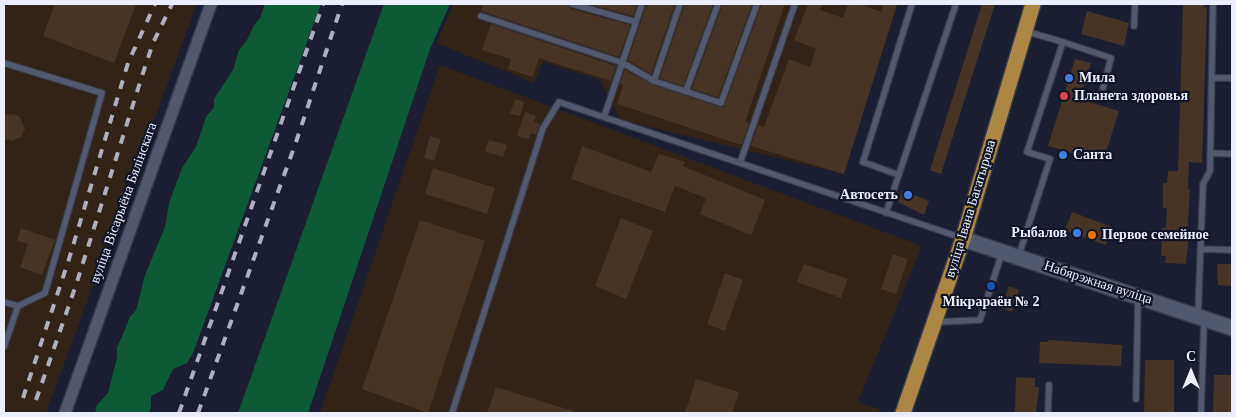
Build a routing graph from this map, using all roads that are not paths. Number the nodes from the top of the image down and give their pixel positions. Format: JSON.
{"nodes":[{"id":1,"x":211,"y":4,"type":"edge"},
{"id":2,"x":572,"y":4,"type":"edge"},
{"id":3,"x":642,"y":4,"type":"edge"},
{"id":4,"x":680,"y":4,"type":"edge"},
{"id":5,"x":718,"y":4,"type":"edge"},
{"id":6,"x":757,"y":4,"type":"edge"},
{"id":7,"x":795,"y":4,"type":"edge"},
{"id":8,"x":912,"y":4,"type":"edge"},
{"id":9,"x":956,"y":4,"type":"edge"},
{"id":10,"x":1033,"y":4,"type":"edge"},
{"id":11,"x":1134,"y":4,"type":"edge"},
{"id":12,"x":1213,"y":4,"type":"edge"},
{"id":13,"x":481,"y":16,"type":"dead end"},
{"id":14,"x":636,"y":22,"type":"junction"},
{"id":15,"x":1134,"y":26,"type":"dead end"},
{"id":16,"x":1025,"y":31,"type":"junction"},
{"id":17,"x":1063,"y":42,"type":"junction"},
{"id":18,"x":4,"y":63,"type":"edge"},
{"id":19,"x":624,"y":63,"type":"junction"},
{"id":20,"x":1212,"y":78,"type":"junction"},
{"id":21,"x":1232,"y":78,"type":"edge"},
{"id":22,"x":654,"y":81,"type":"junction"},
{"id":23,"x":1103,"y":88,"type":"dead end"},
{"id":24,"x":686,"y":91,"type":"junction"},
{"id":25,"x":604,"y":117,"type":"junction"},
{"id":26,"x":1210,"y":153,"type":"junction"},
{"id":27,"x":1232,"y":154,"type":"edge"},
{"id":28,"x":740,"y":163,"type":"junction"},
{"id":29,"x":899,"y":175,"type":"junction"},
{"id":30,"x":886,"y":212,"type":"junction"},
{"id":31,"x":963,"y":238,"type":"junction"},
{"id":32,"x":1201,"y":249,"type":"junction"},
{"id":33,"x":1232,"y":250,"type":"edge"},
{"id":34,"x":1003,"y":252,"type":"junction"},
{"id":35,"x":1019,"y":257,"type":"junction"},
{"id":36,"x":1138,"y":296,"type":"junction"},
{"id":37,"x":4,"y":302,"type":"edge"},
{"id":38,"x":18,"y":306,"type":"junction"},
{"id":39,"x":1201,"y":318,"type":"junction"},
{"id":40,"x":935,"y":323,"type":"junction"},
{"id":41,"x":1232,"y":328,"type":"edge"},
{"id":42,"x":4,"y":346,"type":"edge"},
{"id":43,"x":1049,"y":384,"type":"dead end"},
{"id":44,"x":1136,"y":399,"type":"dead end"},
{"id":45,"x":65,"y":413,"type":"edge"},
{"id":46,"x":452,"y":413,"type":"edge"},
{"id":47,"x":903,"y":413,"type":"edge"},
{"id":48,"x":1048,"y":413,"type":"edge"},
{"id":49,"x":1201,"y":413,"type":"edge"}],
"edges":[{"from":1,"to":45,"type":"street","name":"вуліца Вісарыёна Бялінскага"},
{"from":2,"to":14,"type":"lane"},
{"from":3,"to":14,"type":"lane"},
{"from":4,"to":22,"type":"lane"},
{"from":5,"to":24,"type":"lane"},
{"from":6,"to":24,"type":"lane"},
{"from":7,"to":28,"type":"lane"},
{"from":8,"to":29,"type":"lane"},
{"from":9,"to":29,"type":"lane"},
{"from":10,"to":16,"type":"main road","name":"вуліца Івана Багатырова"},
{"from":11,"to":15,"type":"lane"},
{"from":12,"to":20,"type":"lane"},
{"from":13,"to":19,"type":"lane"},
{"from":14,"to":19,"type":"lane"},
{"from":16,"to":17,"type":"lane"},
{"from":16,"to":31,"type":"main road","name":"вуліца Івана Багатырова"},
{"from":17,"to":23,"type":"lane"},
{"from":17,"to":35,"type":"lane"},
{"from":18,"to":38,"type":"lane"},
{"from":19,"to":22,"type":"lane"},
{"from":19,"to":25,"type":"lane"},
{"from":20,"to":21,"type":"lane"},
{"from":20,"to":26,"type":"lane"},
{"from":22,"to":24,"type":"lane"},
{"from":25,"to":28,"type":"lane"},
{"from":25,"to":46,"type":"lane"},
{"from":26,"to":27,"type":"lane"},
{"from":26,"to":32,"type":"lane"},
{"from":28,"to":30,"type":"lane"},
{"from":29,"to":30,"type":"lane"},
{"from":30,"to":31,"type":"lane"},
{"from":31,"to":34,"type":"main road","name":"Набярэжная вуліца"},
{"from":31,"to":40,"type":"main road","name":"вуліца Івана Багатырова"},
{"from":32,"to":33,"type":"lane"},
{"from":32,"to":39,"type":"lane"},
{"from":34,"to":35,"type":"main road","name":"Набярэжная вуліца"},
{"from":34,"to":40,"type":"lane"},
{"from":35,"to":36,"type":"main road","name":"Набярэжная вуліца"},
{"from":36,"to":39,"type":"main road","name":"Набярэжная вуліца"},
{"from":36,"to":44,"type":"lane"},
{"from":37,"to":38,"type":"lane"},
{"from":38,"to":42,"type":"lane"},
{"from":39,"to":41,"type":"main road","name":"Набярэжная вуліца"},
{"from":39,"to":49,"type":"lane"},
{"from":40,"to":47,"type":"main road","name":"вуліца Івана Багатырова"},
{"from":43,"to":48,"type":"lane"}]}
